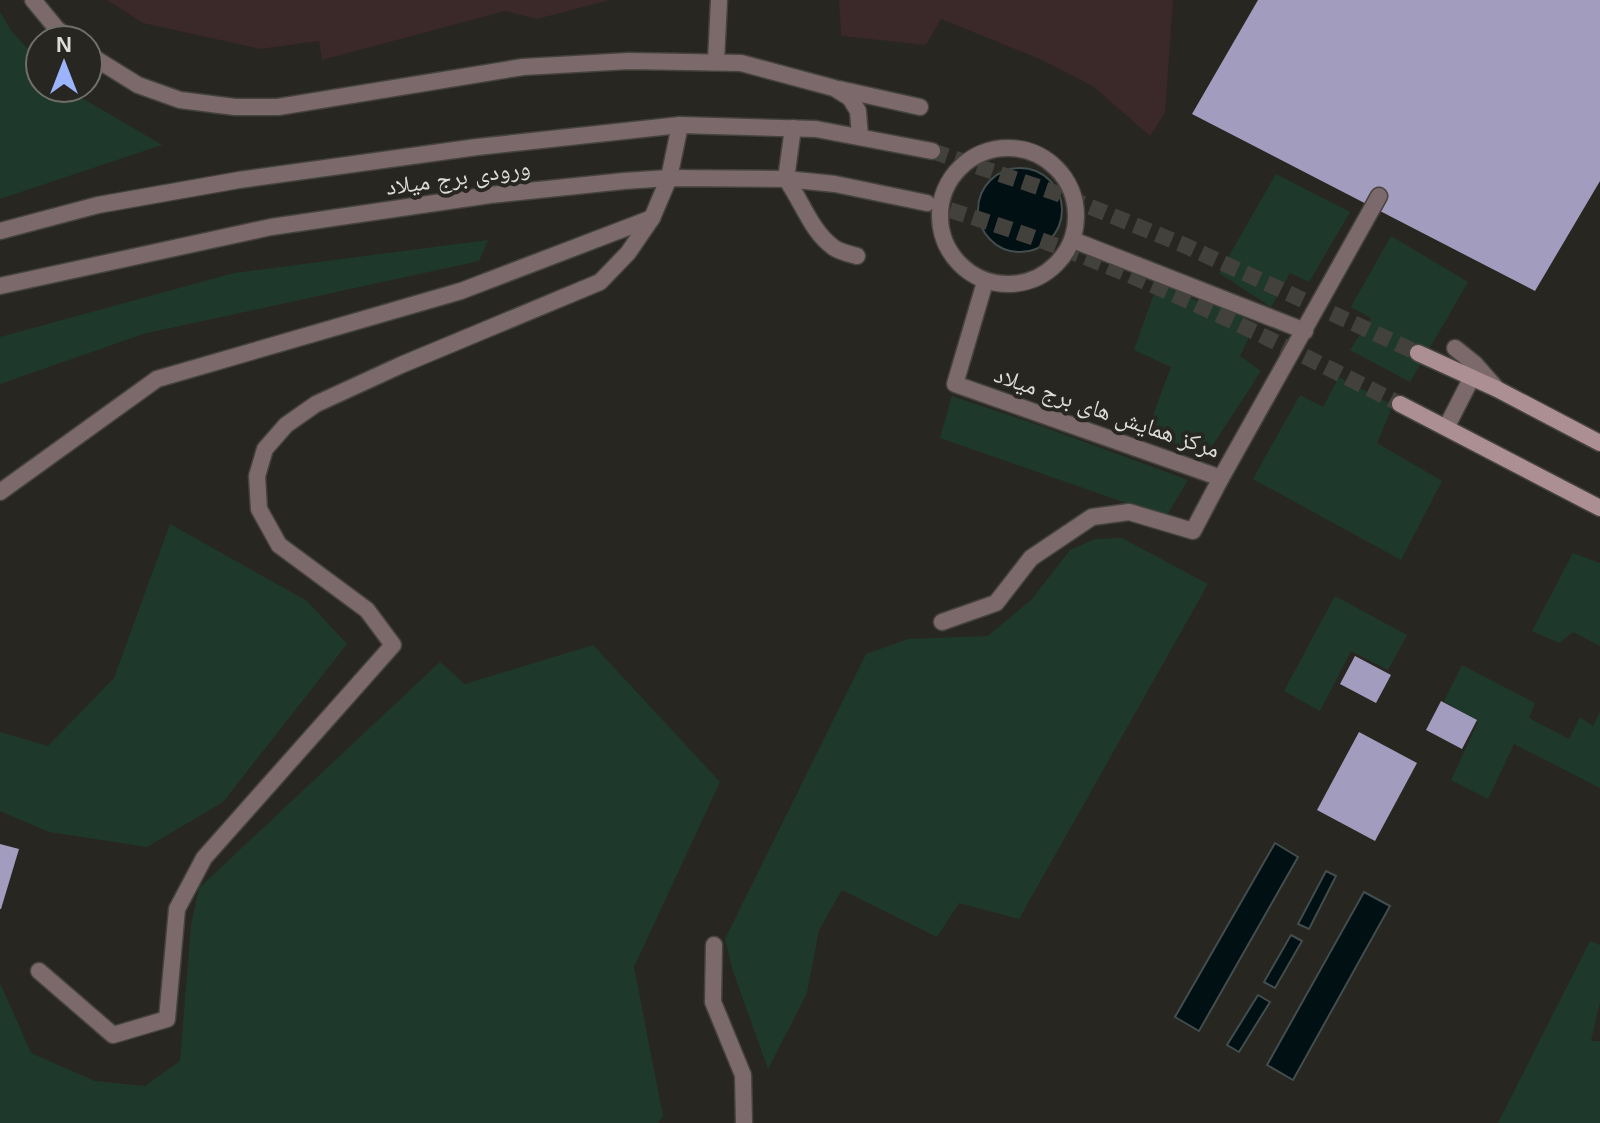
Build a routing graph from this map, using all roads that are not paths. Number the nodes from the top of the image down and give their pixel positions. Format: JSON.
{"nodes":[{"id":1,"x":33,"y":0,"type":"edge"},
{"id":2,"x":719,"y":0,"type":"edge"},
{"id":3,"x":53,"y":24,"type":"edge"},
{"id":4,"x":716,"y":61,"type":"junction"},
{"id":5,"x":104,"y":64,"type":"edge"},
{"id":6,"x":834,"y":88,"type":"junction"},
{"id":7,"x":920,"y":107,"type":"dead end"},
{"id":8,"x":680,"y":125,"type":"junction"},
{"id":9,"x":793,"y":128,"type":"junction"},
{"id":10,"x":860,"y":137,"type":"junction"},
{"id":11,"x":932,"y":151,"type":"tunnel mouth"},
{"id":12,"x":669,"y":178,"type":"junction"},
{"id":13,"x":786,"y":179,"type":"junction"},
{"id":14,"x":1379,"y":196,"type":"dead end"},
{"id":15,"x":927,"y":203,"type":"tunnel mouth"},
{"id":16,"x":652,"y":218,"type":"junction"},
{"id":17,"x":0,"y":231,"type":"edge"},
{"id":18,"x":1073,"y":240,"type":"junction"},
{"id":19,"x":857,"y":256,"type":"dead end"},
{"id":20,"x":985,"y":282,"type":"junction"},
{"id":21,"x":0,"y":286,"type":"edge"},
{"id":22,"x":1305,"y":331,"type":"junction"},
{"id":23,"x":1455,"y":348,"type":"dead end"},
{"id":24,"x":1418,"y":353,"type":"tunnel mouth"},
{"id":25,"x":1471,"y":379,"type":"junction"},
{"id":26,"x":1497,"y":389,"type":"junction"},
{"id":27,"x":1400,"y":404,"type":"tunnel mouth"},
{"id":28,"x":1447,"y":426,"type":"junction"},
{"id":29,"x":1600,"y":443,"type":"edge"},
{"id":30,"x":1221,"y":478,"type":"junction"},
{"id":31,"x":0,"y":492,"type":"edge"},
{"id":32,"x":1600,"y":508,"type":"edge"},
{"id":33,"x":942,"y":622,"type":"dead end"},
{"id":34,"x":714,"y":945,"type":"dead end"},
{"id":35,"x":39,"y":971,"type":"dead end"},
{"id":36,"x":744,"y":1123,"type":"edge"}],
"edges":[{"from":1,"to":3,"type":"street"},
{"from":2,"to":4,"type":"street"},
{"from":4,"to":5,"type":"street"},
{"from":4,"to":6,"type":"street"},
{"from":6,"to":7,"type":"street"},
{"from":6,"to":10,"type":"street"},
{"from":8,"to":9,"type":"street"},
{"from":8,"to":12,"type":"street"},
{"from":8,"to":17,"type":"street"},
{"from":9,"to":10,"type":"street"},
{"from":9,"to":13,"type":"street"},
{"from":10,"to":11,"type":"street"},
{"from":12,"to":13,"type":"street","name":"ورودی برج میلاد"},
{"from":12,"to":16,"type":"street"},
{"from":12,"to":21,"type":"street","name":"ورودی برج میلاد"},
{"from":13,"to":15,"type":"street","name":"ورودی برج میلاد"},
{"from":13,"to":19,"type":"street"},
{"from":14,"to":22,"type":"street","name":"مرکز همایش های برج میلاد"},
{"from":16,"to":31,"type":"street"},
{"from":16,"to":35,"type":"street"},
{"from":18,"to":20,"type":"street"},
{"from":18,"to":20,"type":"street"},
{"from":18,"to":22,"type":"street"},
{"from":20,"to":30,"type":"street","name":"مرکز همایش های برج میلاد"},
{"from":22,"to":30,"type":"street","name":"مرکز همایش های برج میلاد"},
{"from":23,"to":26,"type":"street"},
{"from":24,"to":25,"type":"main road"},
{"from":25,"to":26,"type":"main road"},
{"from":25,"to":28,"type":"street"},
{"from":26,"to":29,"type":"main road"},
{"from":27,"to":28,"type":"main road"},
{"from":28,"to":32,"type":"main road"},
{"from":30,"to":33,"type":"street"},
{"from":34,"to":36,"type":"street"}]}
